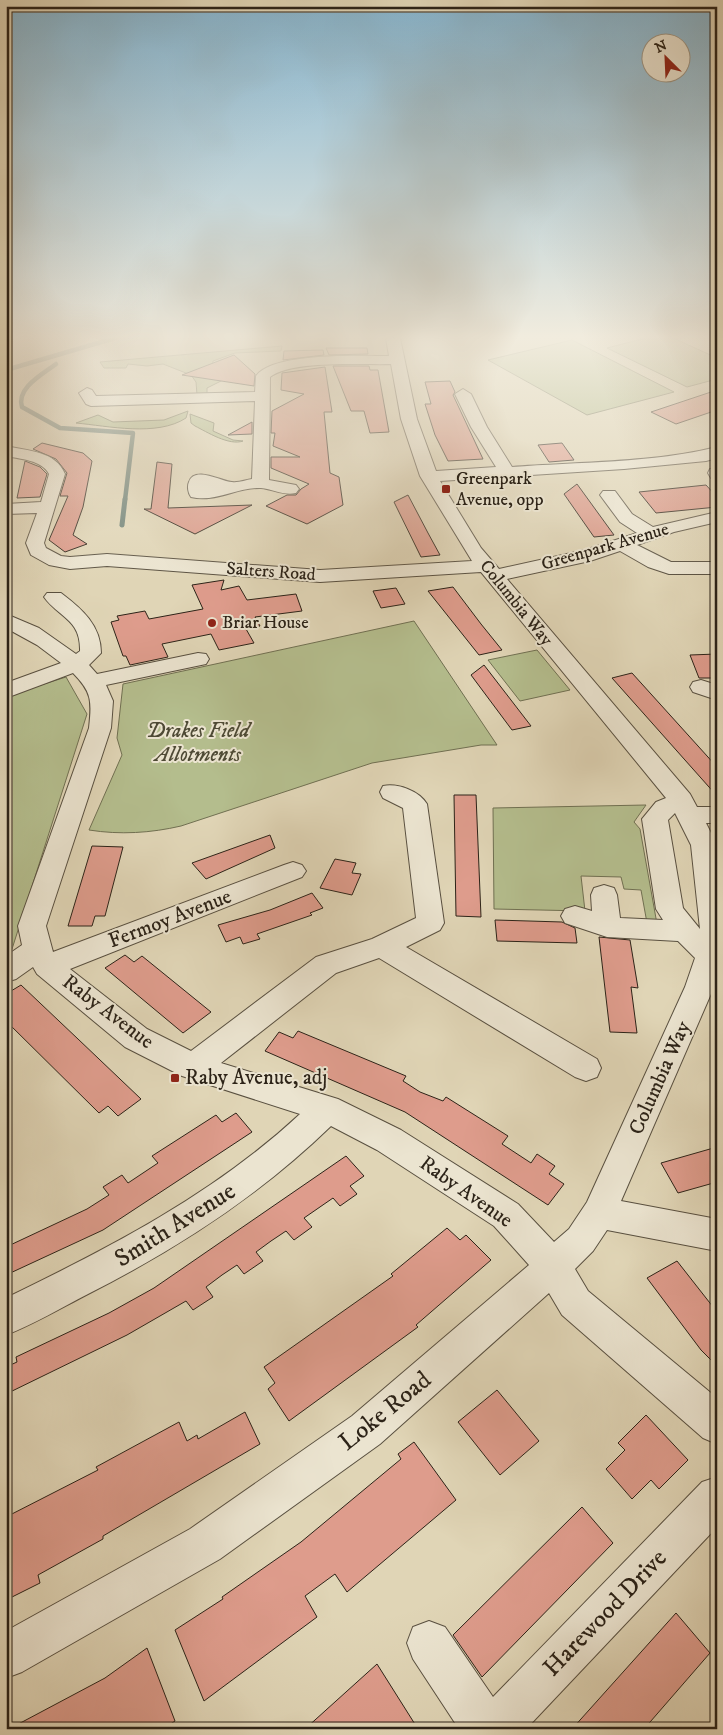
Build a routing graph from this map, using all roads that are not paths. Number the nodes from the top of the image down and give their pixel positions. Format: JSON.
{"nodes":[{"id":1,"x":265,"y":419,"type":"edge"},
{"id":2,"x":409,"y":419,"type":"edge"},
{"id":3,"x":475,"y":419,"type":"edge"},
{"id":4,"x":6,"y":451,"type":"edge"},
{"id":5,"x":587,"y":452,"type":"dead end"},
{"id":6,"x":717,"y":452,"type":"edge"},
{"id":7,"x":598,"y":466,"type":"junction"},
{"id":8,"x":507,"y":472,"type":"junction"},
{"id":9,"x":429,"y":476,"type":"junction"},
{"id":10,"x":260,"y":483,"type":"junction"},
{"id":11,"x":230,"y":488,"type":"dead end"},
{"id":12,"x":290,"y":490,"type":"dead end"},
{"id":13,"x":635,"y":503,"type":"dead end"},
{"id":14,"x":48,"y":507,"type":"junction"},
{"id":15,"x":6,"y":509,"type":"edge"},
{"id":16,"x":717,"y":517,"type":"edge"},
{"id":17,"x":650,"y":533,"type":"junction"},
{"id":18,"x":621,"y":544,"type":"junction"},
{"id":19,"x":717,"y":568,"type":"edge"},
{"id":20,"x":489,"y":571,"type":"junction"},
{"id":21,"x":54,"y":597,"type":"dead end"},
{"id":22,"x":6,"y":620,"type":"edge"},
{"id":23,"x":198,"y":659,"type":"dead end"},
{"id":24,"x":84,"y":673,"type":"junction"},
{"id":25,"x":6,"y":691,"type":"edge"},
{"id":26,"x":392,"y":792,"type":"dead end"},
{"id":27,"x":685,"y":808,"type":"junction"},
{"id":28,"x":717,"y":815,"type":"edge"},
{"id":29,"x":292,"y":871,"type":"dead end"},
{"id":30,"x":604,"y":895,"type":"dead end"},
{"id":31,"x":575,"y":916,"type":"dead end"},
{"id":32,"x":607,"y":927,"type":"junction"},
{"id":33,"x":686,"y":931,"type":"junction"},
{"id":34,"x":382,"y":946,"type":"junction"},
{"id":35,"x":710,"y":956,"type":"junction"},
{"id":36,"x":42,"y":958,"type":"junction"},
{"id":37,"x":6,"y":971,"type":"edge"},
{"id":38,"x":194,"y":1067,"type":"junction"},
{"id":39,"x":586,"y":1068,"type":"dead end"},
{"id":40,"x":327,"y":1109,"type":"junction"},
{"id":41,"x":599,"y":1213,"type":"junction"},
{"id":42,"x":717,"y":1235,"type":"edge"},
{"id":43,"x":554,"y":1266,"type":"junction"},
{"id":44,"x":6,"y":1316,"type":"edge"},
{"id":45,"x":717,"y":1424,"type":"edge"},
{"id":46,"x":717,"y":1497,"type":"edge"},
{"id":47,"x":429,"y":1643,"type":"dead end"},
{"id":48,"x":6,"y":1656,"type":"edge"},
{"id":49,"x":487,"y":1729,"type":"edge"},
{"id":50,"x":494,"y":1729,"type":"edge"}],
"edges":[{"from":1,"to":10,"type":"street"},
{"from":2,"to":9,"type":"street","name":"Columbia Way"},
{"from":3,"to":8,"type":"street"},
{"from":4,"to":14,"type":"street"},
{"from":5,"to":7,"type":"street"},
{"from":6,"to":7,"type":"street"},
{"from":7,"to":8,"type":"street"},
{"from":8,"to":9,"type":"street"},
{"from":9,"to":20,"type":"street","name":"Columbia Way"},
{"from":10,"to":11,"type":"street"},
{"from":10,"to":12,"type":"street"},
{"from":13,"to":17,"type":"street"},
{"from":14,"to":15,"type":"street"},
{"from":14,"to":20,"type":"street","name":"Salters Road"},
{"from":16,"to":17,"type":"street","name":"Greenpark Avenue"},
{"from":17,"to":18,"type":"street","name":"Greenpark Avenue"},
{"from":18,"to":19,"type":"street"},
{"from":18,"to":20,"type":"street","name":"Greenpark Avenue"},
{"from":20,"to":27,"type":"street","name":"Columbia Way"},
{"from":21,"to":24,"type":"street"},
{"from":22,"to":24,"type":"street"},
{"from":23,"to":24,"type":"street"},
{"from":24,"to":25,"type":"street"},
{"from":24,"to":36,"type":"street"},
{"from":26,"to":34,"type":"street"},
{"from":27,"to":28,"type":"street"},
{"from":27,"to":33,"type":"street"},
{"from":27,"to":35,"type":"street","name":"Columbia Way"},
{"from":29,"to":36,"type":"street","name":"Fermoy Avenue"},
{"from":30,"to":32,"type":"street"},
{"from":31,"to":32,"type":"street"},
{"from":32,"to":33,"type":"street"},
{"from":33,"to":35,"type":"street"},
{"from":34,"to":38,"type":"street"},
{"from":34,"to":39,"type":"street"},
{"from":35,"to":41,"type":"street","name":"Columbia Way"},
{"from":36,"to":37,"type":"street","name":"Fermoy Avenue"},
{"from":36,"to":38,"type":"street","name":"Raby Avenue"},
{"from":38,"to":40,"type":"street","name":"Raby Avenue"},
{"from":40,"to":43,"type":"street","name":"Raby Avenue"},
{"from":40,"to":44,"type":"street","name":"Smith Avenue"},
{"from":41,"to":42,"type":"street"},
{"from":41,"to":43,"type":"street","name":"Columbia Way"},
{"from":43,"to":45,"type":"street"},
{"from":43,"to":48,"type":"street","name":"Loke Road"},
{"from":46,"to":50,"type":"street","name":"Harewood Drive"},
{"from":47,"to":49,"type":"street"}]}
